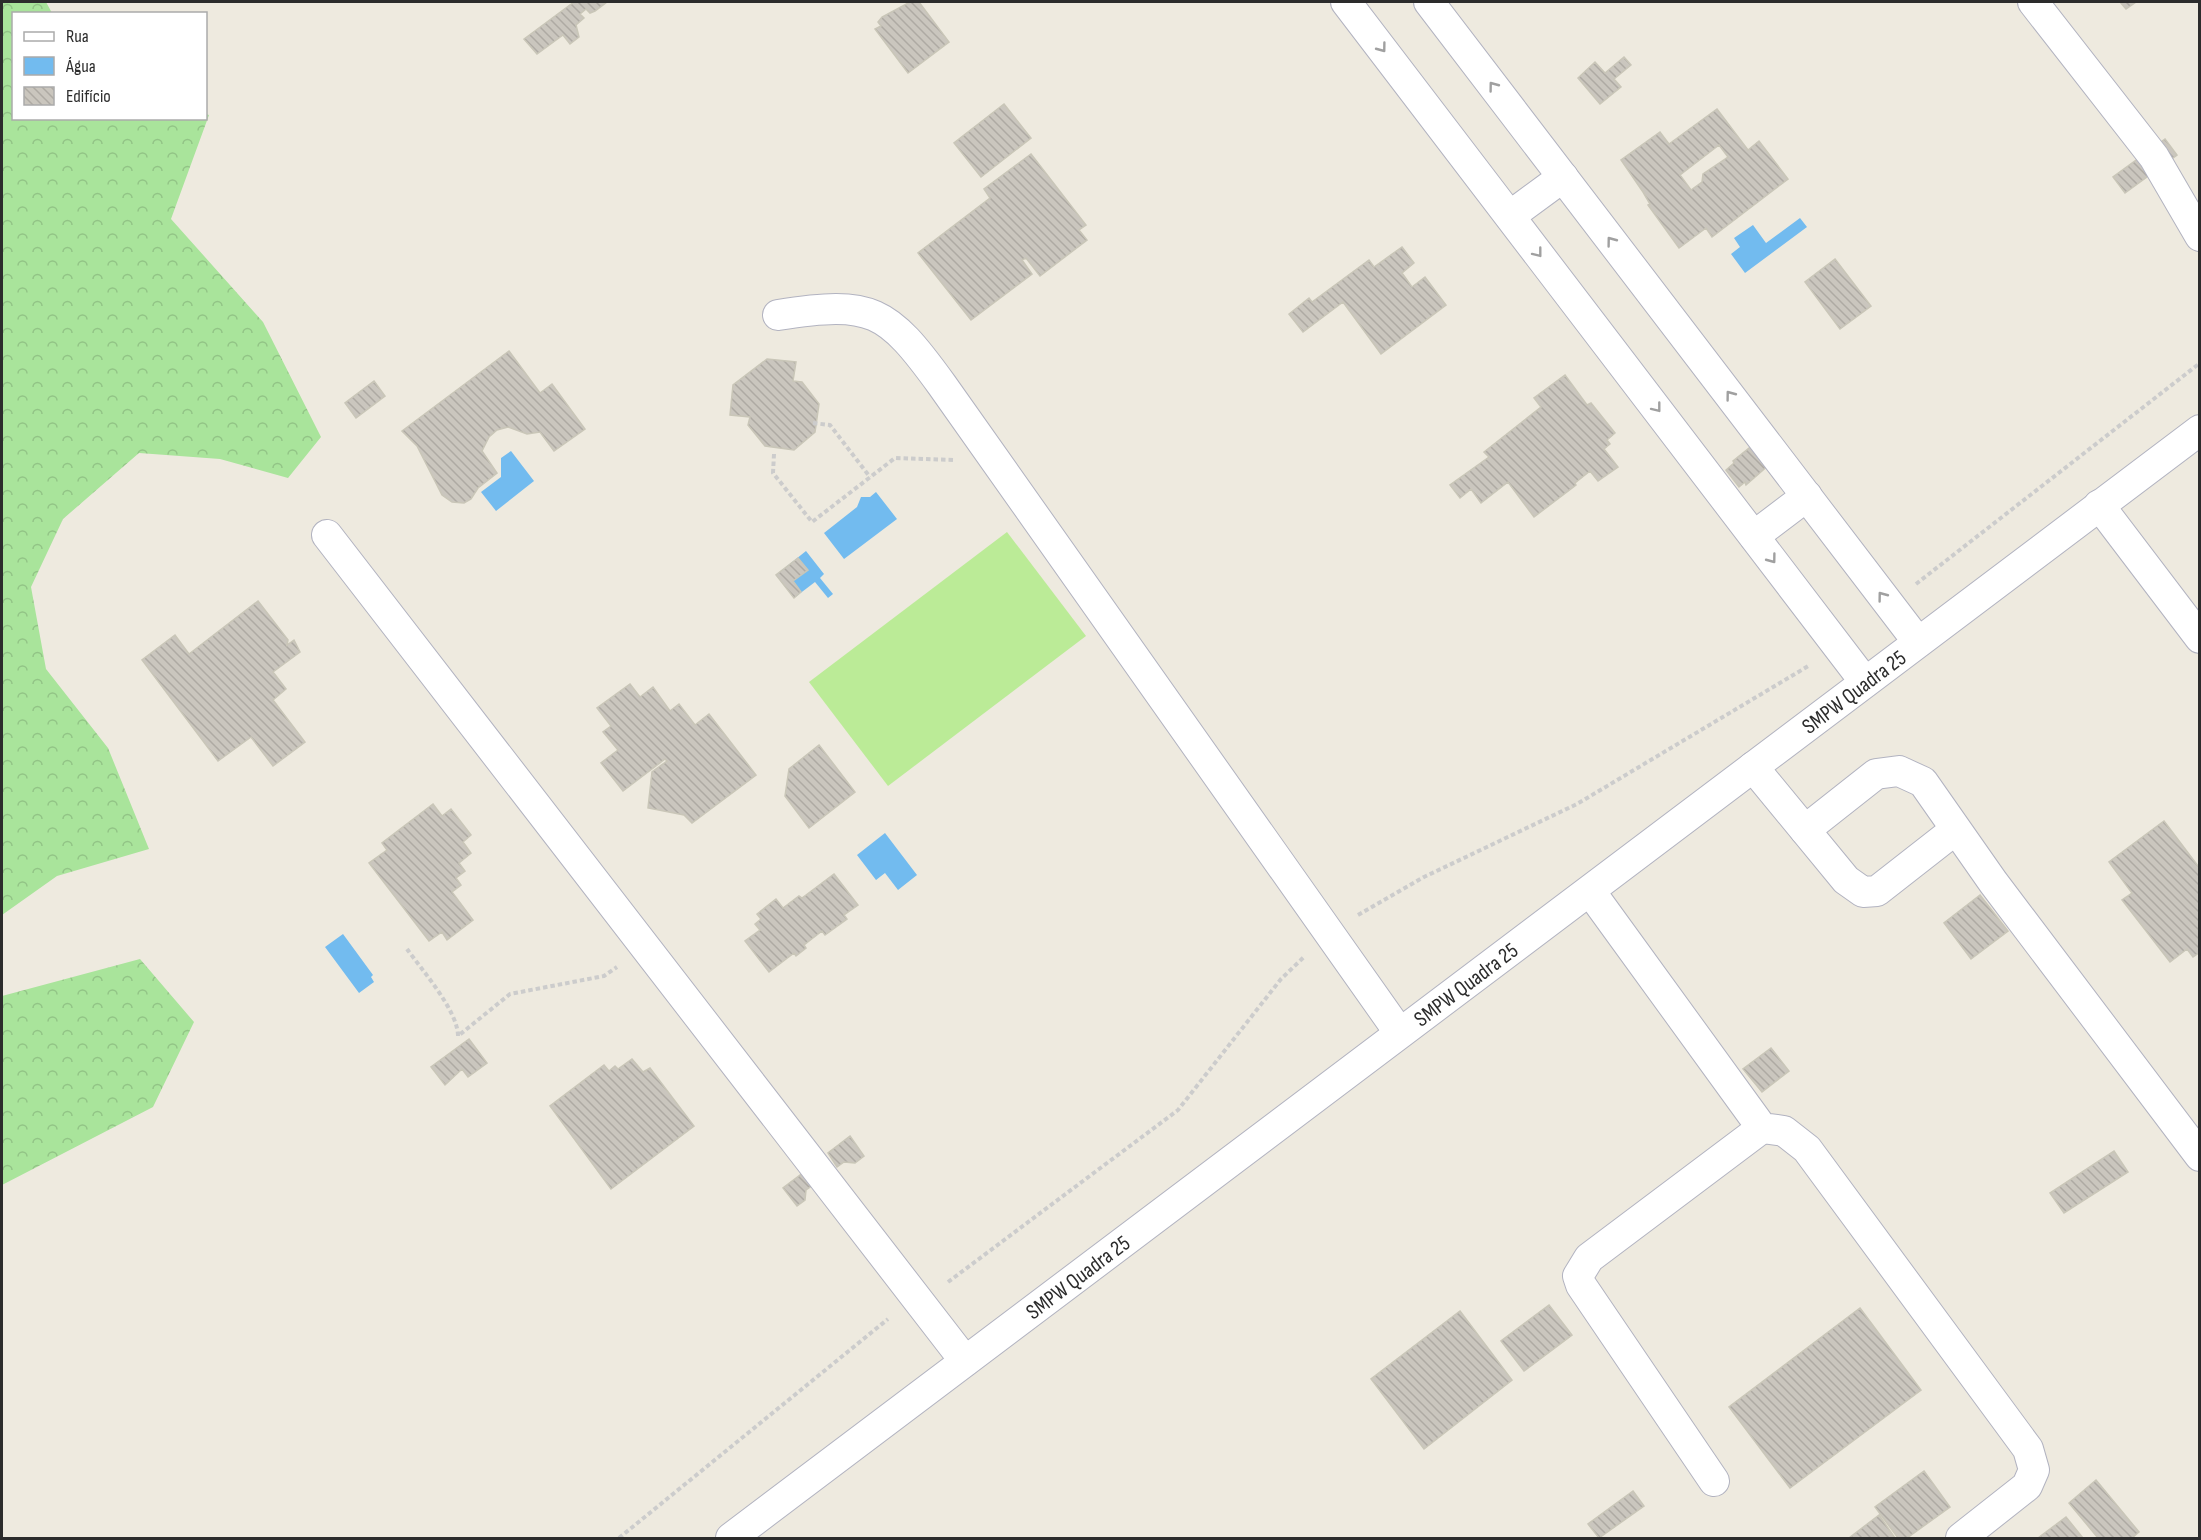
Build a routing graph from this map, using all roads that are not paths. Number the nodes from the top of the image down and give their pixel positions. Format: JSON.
{"nodes":[{"id":1,"x":1346,"y":2,"type":"edge"},
{"id":2,"x":1429,"y":2,"type":"edge"},
{"id":3,"x":2033,"y":2,"type":"edge"},
{"id":4,"x":1563,"y":177,"type":"junction"},
{"id":5,"x":1510,"y":216,"type":"junction"},
{"id":6,"x":2199,"y":237,"type":"edge"},
{"id":7,"x":778,"y":315,"type":"dead end"},
{"id":8,"x":2199,"y":430,"type":"edge"},
{"id":9,"x":1807,"y":496,"type":"junction"},
{"id":10,"x":2099,"y":505,"type":"junction"},
{"id":11,"x":327,"y":535,"type":"dead end"},
{"id":12,"x":1754,"y":536,"type":"junction"},
{"id":13,"x":2199,"y":638,"type":"edge"},
{"id":14,"x":1918,"y":642,"type":"junction"},
{"id":15,"x":1865,"y":681,"type":"junction"},
{"id":16,"x":1753,"y":767,"type":"junction"},
{"id":17,"x":1805,"y":830,"type":"junction"},
{"id":18,"x":1955,"y":830,"type":"junction"},
{"id":19,"x":1590,"y":891,"type":"junction"},
{"id":20,"x":1399,"y":1032,"type":"junction"},
{"id":21,"x":1762,"y":1128,"type":"junction"},
{"id":22,"x":2199,"y":1156,"type":"edge"},
{"id":23,"x":965,"y":1361,"type":"junction"},
{"id":24,"x":1714,"y":1481,"type":"dead end"},
{"id":25,"x":731,"y":1539,"type":"edge"},
{"id":26,"x":1961,"y":1539,"type":"edge"}],
"edges":[{"from":1,"to":5,"type":"street","one_way":true},
{"from":4,"to":2,"type":"street","one_way":true},
{"from":3,"to":6,"type":"street"},
{"from":4,"to":5,"type":"street"},
{"from":9,"to":4,"type":"street","one_way":true},
{"from":5,"to":12,"type":"street","one_way":true},
{"from":7,"to":20,"type":"street"},
{"from":8,"to":10,"type":"street","name":"SMPW Quadra 25"},
{"from":9,"to":12,"type":"street"},
{"from":14,"to":9,"type":"street","one_way":true},
{"from":10,"to":13,"type":"street"},
{"from":10,"to":14,"type":"street","name":"SMPW Quadra 25"},
{"from":11,"to":23,"type":"street"},
{"from":12,"to":15,"type":"street","one_way":true},
{"from":14,"to":15,"type":"street","name":"SMPW Quadra 25"},
{"from":15,"to":16,"type":"street","name":"SMPW Quadra 25"},
{"from":16,"to":17,"type":"street"},
{"from":16,"to":19,"type":"street","name":"SMPW Quadra 25"},
{"from":17,"to":18,"type":"street"},
{"from":17,"to":18,"type":"street"},
{"from":18,"to":22,"type":"street"},
{"from":19,"to":20,"type":"street","name":"SMPW Quadra 25"},
{"from":19,"to":21,"type":"street"},
{"from":20,"to":23,"type":"street","name":"SMPW Quadra 25"},
{"from":21,"to":24,"type":"street"},
{"from":21,"to":26,"type":"street"},
{"from":23,"to":25,"type":"street","name":"SMPW Quadra 25"}]}
